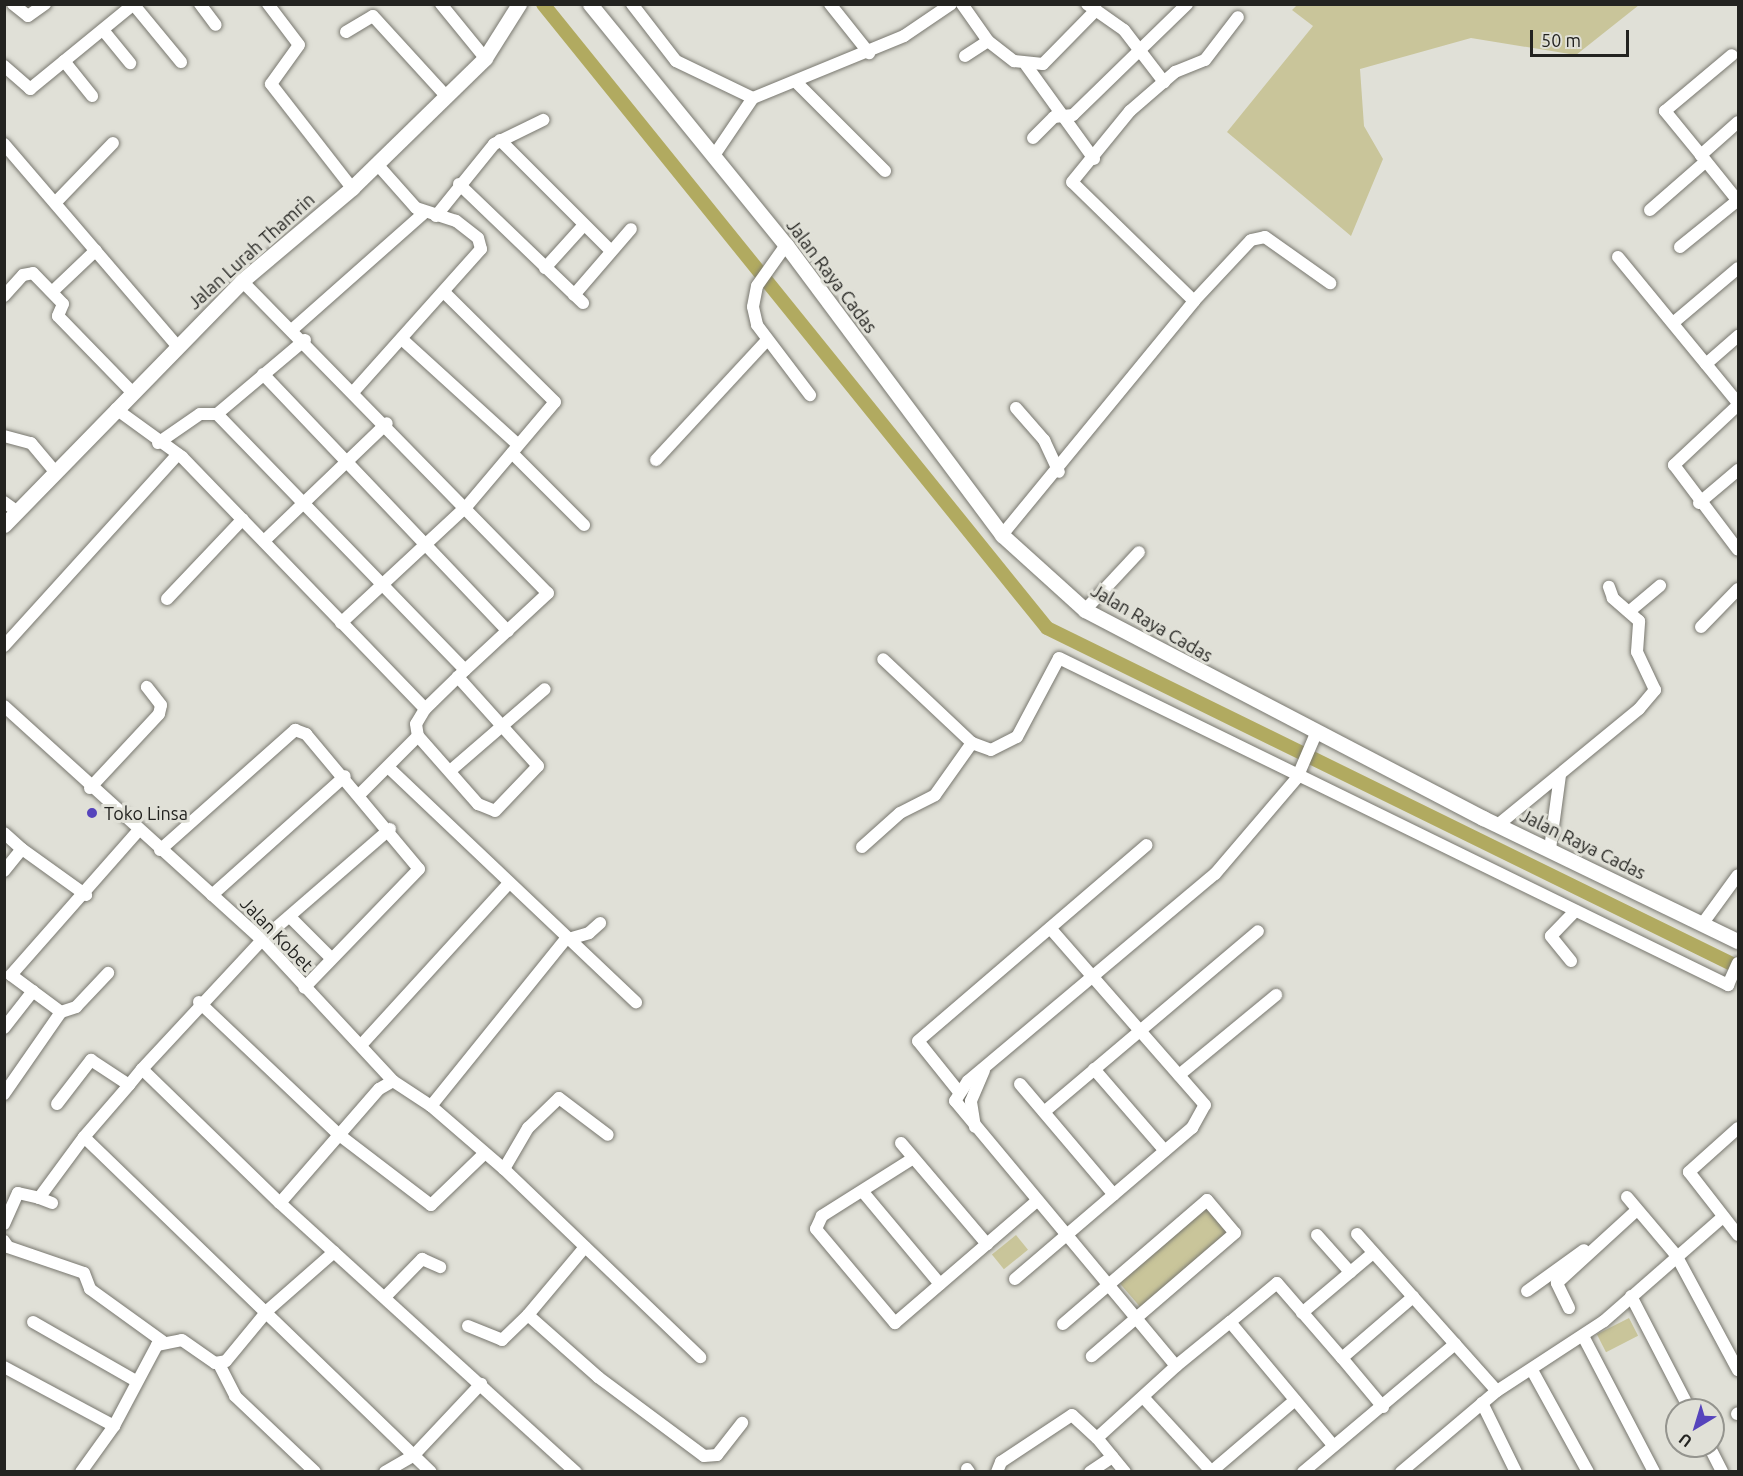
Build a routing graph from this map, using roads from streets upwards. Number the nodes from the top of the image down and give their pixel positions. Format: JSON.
{"nodes":[{"id":1,"x":13,"y":4,"type":"edge"},
{"id":2,"x":45,"y":4,"type":"edge"},
{"id":3,"x":200,"y":4,"type":"edge"},
{"id":4,"x":268,"y":4,"type":"edge"},
{"id":5,"x":441,"y":4,"type":"edge"},
{"id":6,"x":519,"y":4,"type":"edge"},
{"id":7,"x":590,"y":4,"type":"edge"},
{"id":8,"x":632,"y":4,"type":"edge"},
{"id":9,"x":830,"y":4,"type":"edge"},
{"id":10,"x":951,"y":4,"type":"edge"},
{"id":11,"x":962,"y":4,"type":"edge"},
{"id":12,"x":1187,"y":4,"type":"edge"},
{"id":13,"x":134,"y":5,"type":"edge"},
{"id":14,"x":1092,"y":7,"type":"edge"},
{"id":15,"x":1238,"y":17,"type":"dead end"},
{"id":16,"x":216,"y":25,"type":"dead end"},
{"id":17,"x":103,"y":30,"type":"junction"},
{"id":18,"x":346,"y":32,"type":"dead end"},
{"id":19,"x":988,"y":42,"type":"junction"},
{"id":20,"x":1142,"y":52,"type":"junction"},
{"id":21,"x":869,"y":53,"type":"junction"},
{"id":22,"x":1732,"y":55,"type":"dead end"},
{"id":23,"x":965,"y":56,"type":"dead end"},
{"id":24,"x":485,"y":58,"type":"junction"},
{"id":25,"x":64,"y":62,"type":"junction"},
{"id":26,"x":181,"y":62,"type":"dead end"},
{"id":27,"x":130,"y":63,"type":"dead end"},
{"id":28,"x":4,"y":66,"type":"edge"},
{"id":29,"x":1026,"y":66,"type":"junction"},
{"id":30,"x":796,"y":82,"type":"junction"},
{"id":31,"x":1164,"y":82,"type":"junction"},
{"id":32,"x":92,"y":96,"type":"dead end"},
{"id":33,"x":446,"y":96,"type":"junction"},
{"id":34,"x":753,"y":98,"type":"junction"},
{"id":35,"x":1062,"y":117,"type":"junction"},
{"id":36,"x":543,"y":120,"type":"dead end"},
{"id":37,"x":1738,"y":122,"type":"edge"},
{"id":38,"x":1033,"y":138,"type":"dead end"},
{"id":39,"x":500,"y":140,"type":"junction"},
{"id":40,"x":113,"y":143,"type":"dead end"},
{"id":41,"x":4,"y":144,"type":"edge"},
{"id":42,"x":713,"y":158,"type":"junction"},
{"id":43,"x":1094,"y":159,"type":"junction"},
{"id":44,"x":1703,"y":159,"type":"junction"},
{"id":45,"x":377,"y":164,"type":"junction"},
{"id":46,"x":885,"y":171,"type":"dead end"},
{"id":47,"x":459,"y":184,"type":"junction"},
{"id":48,"x":352,"y":188,"type":"junction"},
{"id":49,"x":1738,"y":200,"type":"edge"},
{"id":50,"x":56,"y":202,"type":"junction"},
{"id":51,"x":1650,"y":210,"type":"dead end"},
{"id":52,"x":423,"y":213,"type":"junction"},
{"id":53,"x":436,"y":216,"type":"junction"},
{"id":54,"x":584,"y":226,"type":"junction"},
{"id":55,"x":631,"y":229,"type":"dead end"},
{"id":56,"x":1680,"y":247,"type":"dead end"},
{"id":57,"x":782,"y":249,"type":"junction"},
{"id":58,"x":96,"y":250,"type":"junction"},
{"id":59,"x":611,"y":251,"type":"junction"},
{"id":60,"x":1618,"y":257,"type":"dead end"},
{"id":61,"x":545,"y":268,"type":"junction"},
{"id":62,"x":1738,"y":268,"type":"edge"},
{"id":63,"x":242,"y":281,"type":"junction"},
{"id":64,"x":1330,"y":283,"type":"dead end"},
{"id":65,"x":53,"y":291,"type":"junction"},
{"id":66,"x":446,"y":294,"type":"junction"},
{"id":67,"x":4,"y":296,"type":"edge"},
{"id":68,"x":1194,"y":301,"type":"junction"},
{"id":69,"x":1672,"y":323,"type":"junction"},
{"id":70,"x":294,"y":328,"type":"junction"},
{"id":71,"x":1738,"y":336,"type":"edge"},
{"id":72,"x":305,"y":340,"type":"junction"},
{"id":73,"x":767,"y":340,"type":"junction"},
{"id":74,"x":404,"y":341,"type":"junction"},
{"id":75,"x":177,"y":346,"type":"junction"},
{"id":76,"x":1706,"y":364,"type":"junction"},
{"id":77,"x":263,"y":374,"type":"junction"},
{"id":78,"x":355,"y":390,"type":"junction"},
{"id":79,"x":131,"y":391,"type":"junction"},
{"id":80,"x":810,"y":395,"type":"dead end"},
{"id":81,"x":1738,"y":404,"type":"edge"},
{"id":82,"x":1016,"y":408,"type":"dead end"},
{"id":83,"x":116,"y":409,"type":"junction"},
{"id":84,"x":217,"y":414,"type":"junction"},
{"id":85,"x":387,"y":423,"type":"junction"},
{"id":86,"x":4,"y":436,"type":"edge"},
{"id":87,"x":158,"y":443,"type":"junction"},
{"id":88,"x":515,"y":449,"type":"junction"},
{"id":89,"x":178,"y":454,"type":"junction"},
{"id":90,"x":345,"y":460,"type":"junction"},
{"id":91,"x":656,"y":460,"type":"dead end"},
{"id":92,"x":1738,"y":470,"type":"edge"},
{"id":93,"x":55,"y":472,"type":"junction"},
{"id":94,"x":1059,"y":472,"type":"junction"},
{"id":95,"x":305,"y":500,"type":"junction"},
{"id":96,"x":4,"y":502,"type":"edge"},
{"id":97,"x":1700,"y":503,"type":"junction"},
{"id":98,"x":467,"y":506,"type":"junction"},
{"id":99,"x":18,"y":512,"type":"junction"},
{"id":100,"x":243,"y":519,"type":"junction"},
{"id":101,"x":4,"y":525,"type":"edge"},
{"id":102,"x":584,"y":525,"type":"dead end"},
{"id":103,"x":1002,"y":535,"type":"junction"},
{"id":104,"x":264,"y":541,"type":"junction"},
{"id":105,"x":1737,"y":544,"type":"edge"},
{"id":106,"x":425,"y":547,"type":"junction"},
{"id":107,"x":1139,"y":552,"type":"dead end"},
{"id":108,"x":384,"y":585,"type":"junction"},
{"id":109,"x":1660,"y":586,"type":"dead end"},
{"id":110,"x":1609,"y":587,"type":"dead end"},
{"id":111,"x":1738,"y":589,"type":"edge"},
{"id":112,"x":167,"y":599,"type":"dead end"},
{"id":113,"x":1085,"y":610,"type":"junction"},
{"id":114,"x":1631,"y":610,"type":"junction"},
{"id":115,"x":341,"y":623,"type":"junction"},
{"id":116,"x":1701,"y":627,"type":"dead end"},
{"id":117,"x":508,"y":631,"type":"junction"},
{"id":118,"x":4,"y":646,"type":"edge"},
{"id":119,"x":883,"y":659,"type":"dead end"},
{"id":120,"x":462,"y":673,"type":"junction"},
{"id":121,"x":147,"y":687,"type":"dead end"},
{"id":122,"x":545,"y":689,"type":"dead end"},
{"id":123,"x":4,"y":706,"type":"edge"},
{"id":124,"x":425,"y":709,"type":"junction"},
{"id":125,"x":503,"y":726,"type":"junction"},
{"id":126,"x":418,"y":735,"type":"junction"},
{"id":127,"x":1314,"y":736,"type":"junction"},
{"id":128,"x":972,"y":743,"type":"junction"},
{"id":129,"x":388,"y":767,"type":"junction"},
{"id":130,"x":450,"y":771,"type":"junction"},
{"id":131,"x":1299,"y":774,"type":"junction"},
{"id":132,"x":1560,"y":775,"type":"junction"},
{"id":133,"x":345,"y":776,"type":"junction"},
{"id":134,"x":90,"y":788,"type":"junction"},
{"id":135,"x":360,"y":794,"type":"junction"},
{"id":136,"x":1499,"y":824,"type":"junction"},
{"id":137,"x":390,"y":829,"type":"junction"},
{"id":138,"x":138,"y":831,"type":"junction"},
{"id":139,"x":4,"y":833,"type":"edge"},
{"id":140,"x":1147,"y":845,"type":"dead end"},
{"id":141,"x":862,"y":847,"type":"dead end"},
{"id":142,"x":22,"y":849,"type":"junction"},
{"id":143,"x":1550,"y":849,"type":"junction"},
{"id":144,"x":160,"y":850,"type":"junction"},
{"id":145,"x":4,"y":872,"type":"edge"},
{"id":146,"x":1738,"y":875,"type":"edge"},
{"id":147,"x":508,"y":884,"type":"junction"},
{"id":148,"x":86,"y":895,"type":"junction"},
{"id":149,"x":212,"y":895,"type":"junction"},
{"id":150,"x":1575,"y":911,"type":"junction"},
{"id":151,"x":290,"y":916,"type":"junction"},
{"id":152,"x":600,"y":922,"type":"dead end"},
{"id":153,"x":1703,"y":923,"type":"junction"},
{"id":154,"x":1050,"y":928,"type":"junction"},
{"id":155,"x":1258,"y":931,"type":"dead end"},
{"id":156,"x":262,"y":940,"type":"junction"},
{"id":157,"x":566,"y":940,"type":"junction"},
{"id":158,"x":1738,"y":941,"type":"edge"},
{"id":159,"x":331,"y":958,"type":"junction"},
{"id":160,"x":1571,"y":960,"type":"dead end"},
{"id":161,"x":1738,"y":963,"type":"edge"},
{"id":162,"x":108,"y":973,"type":"dead end"},
{"id":163,"x":1092,"y":976,"type":"junction"},
{"id":164,"x":304,"y":988,"type":"junction"},
{"id":165,"x":33,"y":991,"type":"junction"},
{"id":166,"x":1276,"y":995,"type":"dead end"},
{"id":167,"x":200,"y":1002,"type":"junction"},
{"id":168,"x":636,"y":1002,"type":"dead end"},
{"id":169,"x":61,"y":1012,"type":"junction"},
{"id":170,"x":4,"y":1028,"type":"edge"},
{"id":171,"x":1139,"y":1029,"type":"junction"},
{"id":172,"x":363,"y":1043,"type":"junction"},
{"id":173,"x":142,"y":1068,"type":"junction"},
{"id":174,"x":1094,"y":1069,"type":"junction"},
{"id":175,"x":984,"y":1071,"type":"junction"},
{"id":176,"x":1179,"y":1075,"type":"junction"},
{"id":177,"x":393,"y":1081,"type":"junction"},
{"id":178,"x":1020,"y":1084,"type":"dead end"},
{"id":179,"x":129,"y":1085,"type":"junction"},
{"id":180,"x":959,"y":1092,"type":"junction"},
{"id":181,"x":4,"y":1094,"type":"edge"},
{"id":182,"x":57,"y":1104,"type":"dead end"},
{"id":183,"x":432,"y":1106,"type":"junction"},
{"id":184,"x":1044,"y":1112,"type":"junction"},
{"id":185,"x":975,"y":1128,"type":"junction"},
{"id":186,"x":1738,"y":1128,"type":"edge"},
{"id":187,"x":338,"y":1134,"type":"junction"},
{"id":188,"x":608,"y":1135,"type":"dead end"},
{"id":189,"x":84,"y":1137,"type":"junction"},
{"id":190,"x":901,"y":1143,"type":"dead end"},
{"id":191,"x":1165,"y":1151,"type":"junction"},
{"id":192,"x":484,"y":1154,"type":"junction"},
{"id":193,"x":912,"y":1159,"type":"junction"},
{"id":194,"x":504,"y":1169,"type":"junction"},
{"id":195,"x":863,"y":1192,"type":"junction"},
{"id":196,"x":1114,"y":1195,"type":"junction"},
{"id":197,"x":1627,"y":1197,"type":"dead end"},
{"id":198,"x":39,"y":1198,"type":"junction"},
{"id":199,"x":1037,"y":1202,"type":"junction"},
{"id":200,"x":52,"y":1203,"type":"dead end"},
{"id":201,"x":280,"y":1203,"type":"junction"},
{"id":202,"x":1638,"y":1210,"type":"junction"},
{"id":203,"x":1730,"y":1219,"type":"edge"},
{"id":204,"x":4,"y":1224,"type":"edge"},
{"id":205,"x":1357,"y":1234,"type":"dead end"},
{"id":206,"x":1066,"y":1235,"type":"junction"},
{"id":207,"x":1317,"y":1235,"type":"dead end"},
{"id":208,"x":1738,"y":1235,"type":"edge"},
{"id":209,"x":1601,"y":1240,"type":"junction"},
{"id":210,"x":4,"y":1241,"type":"edge"},
{"id":211,"x":987,"y":1244,"type":"junction"},
{"id":212,"x":585,"y":1247,"type":"junction"},
{"id":213,"x":334,"y":1252,"type":"junction"},
{"id":214,"x":1372,"y":1253,"type":"junction"},
{"id":215,"x":1676,"y":1255,"type":"junction"},
{"id":216,"x":440,"y":1267,"type":"dead end"},
{"id":217,"x":1350,"y":1272,"type":"junction"},
{"id":218,"x":1546,"y":1278,"type":"junction"},
{"id":219,"x":1015,"y":1279,"type":"dead end"},
{"id":220,"x":1108,"y":1283,"type":"junction"},
{"id":221,"x":940,"y":1284,"type":"junction"},
{"id":222,"x":1556,"y":1287,"type":"junction"},
{"id":223,"x":1527,"y":1291,"type":"dead end"},
{"id":224,"x":386,"y":1296,"type":"junction"},
{"id":225,"x":1631,"y":1296,"type":"junction"},
{"id":226,"x":1413,"y":1297,"type":"junction"},
{"id":227,"x":1569,"y":1308,"type":"dead end"},
{"id":228,"x":268,"y":1310,"type":"junction"},
{"id":229,"x":1302,"y":1313,"type":"junction"},
{"id":230,"x":528,"y":1315,"type":"junction"},
{"id":231,"x":1136,"y":1318,"type":"junction"},
{"id":232,"x":33,"y":1322,"type":"dead end"},
{"id":233,"x":1230,"y":1322,"type":"junction"},
{"id":234,"x":1063,"y":1324,"type":"dead end"},
{"id":235,"x":468,"y":1326,"type":"dead end"},
{"id":236,"x":1583,"y":1336,"type":"junction"},
{"id":237,"x":162,"y":1341,"type":"junction"},
{"id":238,"x":1455,"y":1344,"type":"junction"},
{"id":239,"x":1092,"y":1356,"type":"dead end"},
{"id":240,"x":700,"y":1357,"type":"dead end"},
{"id":241,"x":1342,"y":1358,"type":"junction"},
{"id":242,"x":219,"y":1364,"type":"junction"},
{"id":243,"x":1176,"y":1366,"type":"junction"},
{"id":244,"x":4,"y":1367,"type":"edge"},
{"id":245,"x":1738,"y":1370,"type":"edge"},
{"id":246,"x":1533,"y":1372,"type":"junction"},
{"id":247,"x":135,"y":1381,"type":"junction"},
{"id":248,"x":481,"y":1384,"type":"junction"},
{"id":249,"x":1497,"y":1391,"type":"junction"},
{"id":250,"x":1143,"y":1397,"type":"junction"},
{"id":251,"x":1684,"y":1398,"type":"edge"},
{"id":252,"x":1295,"y":1400,"type":"junction"},
{"id":253,"x":1482,"y":1402,"type":"junction"},
{"id":254,"x":1383,"y":1407,"type":"junction"},
{"id":255,"x":742,"y":1423,"type":"dead end"},
{"id":256,"x":114,"y":1426,"type":"junction"},
{"id":257,"x":1097,"y":1438,"type":"junction"},
{"id":258,"x":1333,"y":1445,"type":"junction"},
{"id":259,"x":414,"y":1455,"type":"junction"},
{"id":260,"x":1112,"y":1457,"type":"junction"},
{"id":261,"x":1715,"y":1458,"type":"edge"},
{"id":262,"x":81,"y":1472,"type":"edge"},
{"id":263,"x":315,"y":1472,"type":"edge"},
{"id":264,"x":385,"y":1472,"type":"edge"},
{"id":265,"x":431,"y":1472,"type":"edge"},
{"id":266,"x":576,"y":1472,"type":"edge"},
{"id":267,"x":997,"y":1472,"type":"edge"},
{"id":268,"x":1090,"y":1472,"type":"edge"},
{"id":269,"x":1125,"y":1472,"type":"edge"},
{"id":270,"x":1212,"y":1472,"type":"edge"},
{"id":271,"x":1303,"y":1472,"type":"edge"},
{"id":272,"x":1401,"y":1472,"type":"edge"},
{"id":273,"x":1516,"y":1472,"type":"edge"},
{"id":274,"x":1588,"y":1472,"type":"edge"},
{"id":275,"x":1654,"y":1472,"type":"edge"},
{"id":276,"x":1722,"y":1472,"type":"edge"}],
"edges":[{"from":1,"to":2,"type":"street"},
{"from":3,"to":16,"type":"street"},
{"from":4,"to":48,"type":"street"},
{"from":5,"to":24,"type":"street"},
{"from":6,"to":24,"type":"street","name":"Jalan Lurah Thamrin"},
{"from":7,"to":42,"type":"street","name":"Jalan Raya Cadas"},
{"from":8,"to":34,"type":"street"},
{"from":9,"to":21,"type":"street"},
{"from":10,"to":21,"type":"street"},
{"from":11,"to":19,"type":"street"},
{"from":12,"to":20,"type":"street"},
{"from":13,"to":17,"type":"street"},
{"from":13,"to":26,"type":"street"},
{"from":14,"to":20,"type":"street"},
{"from":14,"to":29,"type":"street"},
{"from":15,"to":31,"type":"street"},
{"from":17,"to":25,"type":"street"},
{"from":17,"to":27,"type":"street"},
{"from":18,"to":33,"type":"street"},
{"from":19,"to":23,"type":"street"},
{"from":19,"to":29,"type":"street"},
{"from":20,"to":31,"type":"street"},
{"from":20,"to":35,"type":"street"},
{"from":21,"to":30,"type":"street"},
{"from":22,"to":44,"type":"street"},
{"from":24,"to":33,"type":"street","name":"Jalan Lurah Thamrin"},
{"from":25,"to":28,"type":"street"},
{"from":25,"to":32,"type":"street"},
{"from":29,"to":35,"type":"street"},
{"from":30,"to":34,"type":"street"},
{"from":30,"to":46,"type":"street"},
{"from":31,"to":43,"type":"street"},
{"from":33,"to":45,"type":"street","name":"Jalan Lurah Thamrin"},
{"from":34,"to":42,"type":"street"},
{"from":35,"to":38,"type":"street"},
{"from":35,"to":43,"type":"street"},
{"from":36,"to":39,"type":"street"},
{"from":37,"to":44,"type":"street"},
{"from":39,"to":47,"type":"street"},
{"from":39,"to":54,"type":"street"},
{"from":40,"to":50,"type":"street"},
{"from":41,"to":50,"type":"street"},
{"from":42,"to":57,"type":"street","name":"Jalan Raya Cadas"},
{"from":43,"to":68,"type":"street"},
{"from":44,"to":49,"type":"street"},
{"from":44,"to":51,"type":"street"},
{"from":45,"to":48,"type":"street","name":"Jalan Lurah Thamrin"},
{"from":45,"to":52,"type":"street"},
{"from":47,"to":53,"type":"street"},
{"from":47,"to":61,"type":"street"},
{"from":48,"to":63,"type":"street","name":"Jalan Lurah Thamrin"},
{"from":49,"to":56,"type":"street"},
{"from":50,"to":58,"type":"street"},
{"from":52,"to":53,"type":"street"},
{"from":52,"to":70,"type":"street"},
{"from":53,"to":66,"type":"street"},
{"from":54,"to":59,"type":"street"},
{"from":54,"to":61,"type":"street"},
{"from":55,"to":59,"type":"street"},
{"from":57,"to":73,"type":"street"},
{"from":57,"to":103,"type":"street","name":"Jalan Raya Cadas"},
{"from":58,"to":65,"type":"street"},
{"from":58,"to":75,"type":"street"},
{"from":59,"to":61,"type":"street"},
{"from":60,"to":69,"type":"street"},
{"from":62,"to":69,"type":"street"},
{"from":63,"to":70,"type":"street"},
{"from":63,"to":75,"type":"street","name":"Jalan Lurah Thamrin"},
{"from":64,"to":68,"type":"street"},
{"from":65,"to":67,"type":"street"},
{"from":65,"to":79,"type":"street"},
{"from":66,"to":74,"type":"street"},
{"from":66,"to":88,"type":"street"},
{"from":68,"to":94,"type":"street"},
{"from":69,"to":76,"type":"street"},
{"from":70,"to":72,"type":"street"},
{"from":71,"to":76,"type":"street"},
{"from":72,"to":77,"type":"street"},
{"from":72,"to":78,"type":"street"},
{"from":73,"to":80,"type":"street"},
{"from":73,"to":91,"type":"street"},
{"from":74,"to":78,"type":"street"},
{"from":74,"to":88,"type":"street"},
{"from":75,"to":79,"type":"street","name":"Jalan Lurah Thamrin"},
{"from":76,"to":81,"type":"street"},
{"from":77,"to":84,"type":"street"},
{"from":77,"to":90,"type":"street"},
{"from":78,"to":85,"type":"street"},
{"from":79,"to":83,"type":"street","name":"Jalan Lurah Thamrin"},
{"from":81,"to":97,"type":"street"},
{"from":82,"to":94,"type":"street"},
{"from":83,"to":87,"type":"street"},
{"from":83,"to":93,"type":"street","name":"Jalan Lurah Thamrin"},
{"from":84,"to":87,"type":"street"},
{"from":84,"to":95,"type":"street"},
{"from":85,"to":90,"type":"street"},
{"from":85,"to":98,"type":"street"},
{"from":86,"to":93,"type":"street"},
{"from":87,"to":89,"type":"street"},
{"from":88,"to":98,"type":"street"},
{"from":88,"to":102,"type":"street"},
{"from":89,"to":100,"type":"street"},
{"from":89,"to":118,"type":"street"},
{"from":90,"to":95,"type":"street"},
{"from":90,"to":106,"type":"street"},
{"from":92,"to":97,"type":"street"},
{"from":93,"to":99,"type":"street","name":"Jalan Lurah Thamrin"},
{"from":94,"to":103,"type":"street"},
{"from":95,"to":104,"type":"street"},
{"from":95,"to":108,"type":"street"},
{"from":96,"to":99,"type":"street"},
{"from":97,"to":105,"type":"street"},
{"from":98,"to":106,"type":"street"},
{"from":98,"to":117,"type":"street"},
{"from":99,"to":101,"type":"street","name":"Jalan Lurah Thamrin"},
{"from":100,"to":104,"type":"street"},
{"from":100,"to":112,"type":"street"},
{"from":103,"to":113,"type":"street","name":"Jalan Raya Cadas"},
{"from":104,"to":115,"type":"street"},
{"from":106,"to":108,"type":"street"},
{"from":106,"to":117,"type":"street"},
{"from":107,"to":113,"type":"street"},
{"from":108,"to":115,"type":"street"},
{"from":108,"to":120,"type":"street"},
{"from":109,"to":114,"type":"street"},
{"from":110,"to":114,"type":"street"},
{"from":111,"to":116,"type":"street"},
{"from":113,"to":127,"type":"street","name":"Jalan Raya Cadas"},
{"from":114,"to":132,"type":"street"},
{"from":115,"to":124,"type":"street"},
{"from":117,"to":120,"type":"street"},
{"from":119,"to":128,"type":"street"},
{"from":120,"to":124,"type":"street"},
{"from":120,"to":125,"type":"street"},
{"from":121,"to":134,"type":"street"},
{"from":122,"to":125,"type":"street"},
{"from":123,"to":134,"type":"street","name":"Jalan Kobet"},
{"from":124,"to":126,"type":"street"},
{"from":125,"to":130,"type":"street"},
{"from":125,"to":130,"type":"street"},
{"from":126,"to":129,"type":"street"},
{"from":126,"to":130,"type":"street"},
{"from":127,"to":131,"type":"street"},
{"from":127,"to":136,"type":"street","name":"Jalan Raya Cadas"},
{"from":128,"to":131,"type":"street"},
{"from":128,"to":141,"type":"street"},
{"from":129,"to":135,"type":"street"},
{"from":129,"to":147,"type":"street"},
{"from":131,"to":150,"type":"street"},
{"from":131,"to":163,"type":"street"},
{"from":132,"to":136,"type":"street"},
{"from":132,"to":143,"type":"street"},
{"from":133,"to":135,"type":"street"},
{"from":133,"to":144,"type":"street"},
{"from":133,"to":149,"type":"street"},
{"from":134,"to":138,"type":"street","name":"Jalan Kobet"},
{"from":135,"to":137,"type":"street"},
{"from":136,"to":143,"type":"street","name":"Jalan Raya Cadas"},
{"from":137,"to":151,"type":"street"},
{"from":137,"to":159,"type":"street"},
{"from":138,"to":144,"type":"street","name":"Jalan Kobet"},
{"from":138,"to":148,"type":"street"},
{"from":139,"to":142,"type":"street"},
{"from":140,"to":154,"type":"street"},
{"from":142,"to":145,"type":"street"},
{"from":142,"to":148,"type":"street"},
{"from":143,"to":153,"type":"street","name":"Jalan Raya Cadas"},
{"from":144,"to":149,"type":"street","name":"Jalan Kobet"},
{"from":146,"to":153,"type":"street"},
{"from":147,"to":157,"type":"street"},
{"from":147,"to":172,"type":"street"},
{"from":148,"to":165,"type":"street"},
{"from":149,"to":156,"type":"street","name":"Jalan Kobet"},
{"from":150,"to":160,"type":"street"},
{"from":150,"to":161,"type":"street"},
{"from":151,"to":156,"type":"street"},
{"from":151,"to":159,"type":"street"},
{"from":152,"to":157,"type":"street"},
{"from":153,"to":158,"type":"street","name":"Jalan Raya Cadas"},
{"from":154,"to":163,"type":"street"},
{"from":154,"to":180,"type":"street"},
{"from":155,"to":171,"type":"street"},
{"from":156,"to":164,"type":"street","name":"Jalan Kobet"},
{"from":156,"to":167,"type":"street"},
{"from":157,"to":168,"type":"street"},
{"from":157,"to":183,"type":"street"},
{"from":159,"to":164,"type":"street"},
{"from":162,"to":169,"type":"street"},
{"from":163,"to":171,"type":"street"},
{"from":163,"to":175,"type":"street"},
{"from":164,"to":172,"type":"street","name":"Jalan Kobet"},
{"from":165,"to":169,"type":"street"},
{"from":165,"to":170,"type":"street"},
{"from":166,"to":176,"type":"street"},
{"from":167,"to":173,"type":"street"},
{"from":167,"to":187,"type":"street"},
{"from":169,"to":181,"type":"street"},
{"from":171,"to":174,"type":"street"},
{"from":171,"to":176,"type":"street"},
{"from":172,"to":177,"type":"street","name":"Jalan Kobet"},
{"from":173,"to":179,"type":"street"},
{"from":173,"to":201,"type":"street"},
{"from":174,"to":184,"type":"street"},
{"from":174,"to":191,"type":"street"},
{"from":175,"to":180,"type":"street"},
{"from":175,"to":185,"type":"street"},
{"from":176,"to":191,"type":"street"},
{"from":177,"to":183,"type":"street","name":"Jalan Kobet"},
{"from":177,"to":187,"type":"street"},
{"from":178,"to":184,"type":"street"},
{"from":179,"to":182,"type":"street"},
{"from":179,"to":189,"type":"street"},
{"from":180,"to":185,"type":"street"},
{"from":183,"to":192,"type":"street","name":"Jalan Kobet"},
{"from":184,"to":196,"type":"street"},
{"from":185,"to":199,"type":"street"},
{"from":186,"to":203,"type":"street"},
{"from":187,"to":192,"type":"street"},
{"from":187,"to":201,"type":"street"},
{"from":188,"to":194,"type":"street"},
{"from":189,"to":198,"type":"street"},
{"from":189,"to":228,"type":"street"},
{"from":190,"to":193,"type":"street"},
{"from":191,"to":196,"type":"street"},
{"from":192,"to":194,"type":"street","name":"Jalan Kobet"},
{"from":193,"to":195,"type":"street"},
{"from":193,"to":211,"type":"street"},
{"from":194,"to":212,"type":"street","name":"Jalan Kobet"},
{"from":195,"to":221,"type":"street"},
{"from":195,"to":221,"type":"street"},
{"from":196,"to":206,"type":"street"},
{"from":197,"to":202,"type":"street"},
{"from":198,"to":200,"type":"street"},
{"from":198,"to":204,"type":"street"},
{"from":199,"to":206,"type":"street"},
{"from":199,"to":211,"type":"street"},
{"from":201,"to":213,"type":"street"},
{"from":202,"to":209,"type":"street"},
{"from":202,"to":215,"type":"street"},
{"from":203,"to":208,"type":"street"},
{"from":203,"to":215,"type":"street"},
{"from":205,"to":214,"type":"street"},
{"from":206,"to":219,"type":"street"},
{"from":206,"to":220,"type":"street"},
{"from":207,"to":217,"type":"street"},
{"from":209,"to":218,"type":"street"},
{"from":209,"to":222,"type":"street"},
{"from":210,"to":237,"type":"street"},
{"from":211,"to":221,"type":"street"},
{"from":212,"to":230,"type":"street"},
{"from":212,"to":240,"type":"street","name":"Jalan Kobet"},
{"from":213,"to":224,"type":"street"},
{"from":213,"to":228,"type":"street"},
{"from":214,"to":217,"type":"street"},
{"from":214,"to":226,"type":"street"},
{"from":215,"to":225,"type":"street"},
{"from":215,"to":245,"type":"street"},
{"from":216,"to":224,"type":"street"},
{"from":217,"to":229,"type":"street"},
{"from":218,"to":222,"type":"street"},
{"from":218,"to":223,"type":"street"},
{"from":220,"to":231,"type":"street"},
{"from":220,"to":231,"type":"street"},
{"from":220,"to":234,"type":"street"},
{"from":222,"to":227,"type":"street"},
{"from":224,"to":248,"type":"street"},
{"from":225,"to":236,"type":"street"},
{"from":225,"to":251,"type":"street"},
{"from":226,"to":238,"type":"street"},
{"from":226,"to":241,"type":"street"},
{"from":228,"to":242,"type":"street"},
{"from":228,"to":259,"type":"street"},
{"from":229,"to":233,"type":"street"},
{"from":229,"to":241,"type":"street"},
{"from":230,"to":235,"type":"street"},
{"from":230,"to":255,"type":"street"},
{"from":231,"to":239,"type":"street"},
{"from":231,"to":243,"type":"street"},
{"from":232,"to":247,"type":"street"},
{"from":233,"to":243,"type":"street"},
{"from":233,"to":252,"type":"street"},
{"from":236,"to":246,"type":"street"},
{"from":236,"to":275,"type":"street"},
{"from":237,"to":242,"type":"street"},
{"from":237,"to":247,"type":"street"},
{"from":238,"to":249,"type":"street"},
{"from":238,"to":254,"type":"street"},
{"from":241,"to":254,"type":"street"},
{"from":242,"to":263,"type":"street"},
{"from":243,"to":250,"type":"street"},
{"from":244,"to":256,"type":"street"},
{"from":246,"to":249,"type":"street"},
{"from":246,"to":274,"type":"street"},
{"from":247,"to":256,"type":"street"},
{"from":248,"to":259,"type":"street"},
{"from":248,"to":266,"type":"street"},
{"from":249,"to":253,"type":"street"},
{"from":250,"to":257,"type":"street"},
{"from":250,"to":270,"type":"street"},
{"from":252,"to":258,"type":"street"},
{"from":252,"to":270,"type":"street"},
{"from":253,"to":272,"type":"street"},
{"from":253,"to":273,"type":"street"},
{"from":254,"to":258,"type":"street"},
{"from":256,"to":262,"type":"street"},
{"from":257,"to":260,"type":"street"},
{"from":257,"to":267,"type":"street"},
{"from":258,"to":271,"type":"street"},
{"from":259,"to":264,"type":"street"},
{"from":259,"to":265,"type":"street"},
{"from":260,"to":268,"type":"street"},
{"from":260,"to":269,"type":"street"},
{"from":261,"to":276,"type":"street"}]}
